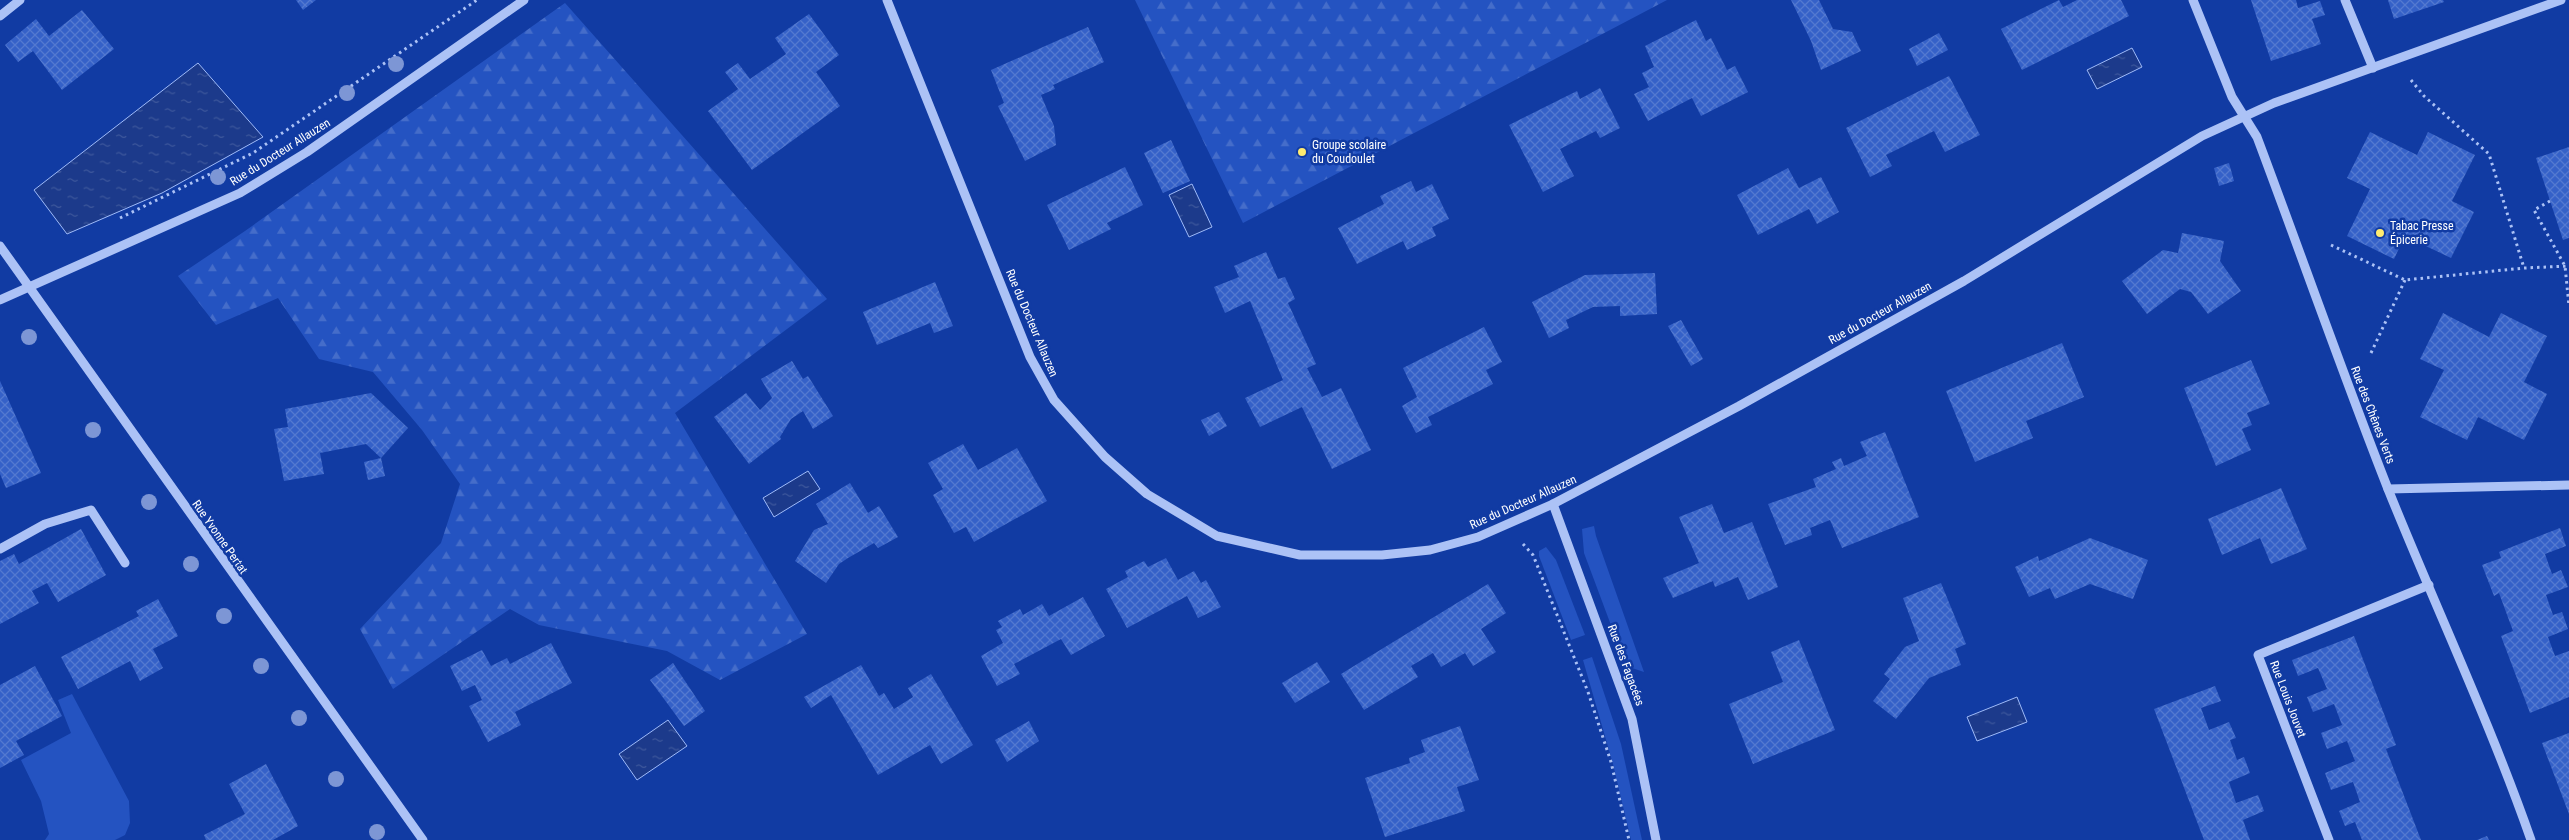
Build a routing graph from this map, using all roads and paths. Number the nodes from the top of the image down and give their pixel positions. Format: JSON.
{"nodes":[{"id":1,"x":20,"y":0,"type":"edge"},
{"id":2,"x":477,"y":0,"type":"edge"},
{"id":3,"x":524,"y":0,"type":"edge"},
{"id":4,"x":887,"y":0,"type":"edge"},
{"id":5,"x":2193,"y":0,"type":"edge"},
{"id":6,"x":2345,"y":0,"type":"edge"},
{"id":7,"x":2561,"y":0,"type":"edge"},
{"id":8,"x":0,"y":16,"type":"edge"},
{"id":9,"x":2373,"y":68,"type":"junction"},
{"id":10,"x":2410,"y":78,"type":"dead end"},
{"id":11,"x":2244,"y":116,"type":"junction"},
{"id":12,"x":2550,"y":201,"type":"dead end"},
{"id":13,"x":115,"y":220,"type":"dead end"},
{"id":14,"x":2331,"y":245,"type":"dead end"},
{"id":15,"x":0,"y":246,"type":"edge"},
{"id":16,"x":2567,"y":266,"type":"edge"},
{"id":17,"x":2524,"y":268,"type":"junction"},
{"id":18,"x":2405,"y":280,"type":"junction"},
{"id":19,"x":29,"y":288,"type":"junction"},
{"id":20,"x":0,"y":300,"type":"edge"},
{"id":21,"x":2569,"y":306,"type":"edge"},
{"id":22,"x":2371,"y":353,"type":"dead end"},
{"id":23,"x":2569,"y":485,"type":"edge"},
{"id":24,"x":2388,"y":489,"type":"junction"},
{"id":25,"x":1553,"y":504,"type":"junction"},
{"id":26,"x":1523,"y":544,"type":"dead end"},
{"id":27,"x":0,"y":549,"type":"edge"},
{"id":28,"x":124,"y":563,"type":"dead end"},
{"id":29,"x":2429,"y":585,"type":"junction"},
{"id":30,"x":422,"y":840,"type":"edge"},
{"id":31,"x":1628,"y":840,"type":"edge"},
{"id":32,"x":1656,"y":840,"type":"edge"},
{"id":33,"x":2329,"y":840,"type":"edge"},
{"id":34,"x":2531,"y":840,"type":"edge"}],
"edges":[{"from":1,"to":8,"type":"street"},
{"from":2,"to":13,"type":"path"},
{"from":3,"to":19,"type":"street","name":"Rue du Docteur Allauzen"},
{"from":4,"to":25,"type":"street","name":"Rue du Docteur Allauzen"},
{"from":5,"to":11,"type":"street","name":"Rue des Chênes Verts"},
{"from":6,"to":9,"type":"street"},
{"from":7,"to":9,"type":"street","name":"Rue du Docteur Allauzen"},
{"from":9,"to":11,"type":"street","name":"Rue du Docteur Allauzen"},
{"from":10,"to":17,"type":"path"},
{"from":11,"to":24,"type":"street","name":"Rue des Chênes Verts"},
{"from":11,"to":25,"type":"street","name":"Rue du Docteur Allauzen"},
{"from":12,"to":16,"type":"path"},
{"from":14,"to":18,"type":"path"},
{"from":15,"to":19,"type":"street","name":"Rue Yvonne Pertat"},
{"from":16,"to":17,"type":"path"},
{"from":16,"to":21,"type":"path"},
{"from":17,"to":18,"type":"path"},
{"from":18,"to":22,"type":"path"},
{"from":19,"to":20,"type":"street","name":"Rue du Docteur Allauzen"},
{"from":19,"to":30,"type":"street","name":"Rue Yvonne Pertat"},
{"from":23,"to":24,"type":"street"},
{"from":24,"to":29,"type":"street","name":"Rue des Chênes Verts"},
{"from":25,"to":32,"type":"street","name":"Rue des Fagacées"},
{"from":26,"to":31,"type":"path"},
{"from":27,"to":28,"type":"street"},
{"from":29,"to":33,"type":"street","name":"Rue Louis Jouvet"},
{"from":29,"to":34,"type":"street","name":"Rue des Chênes Verts"}]}
